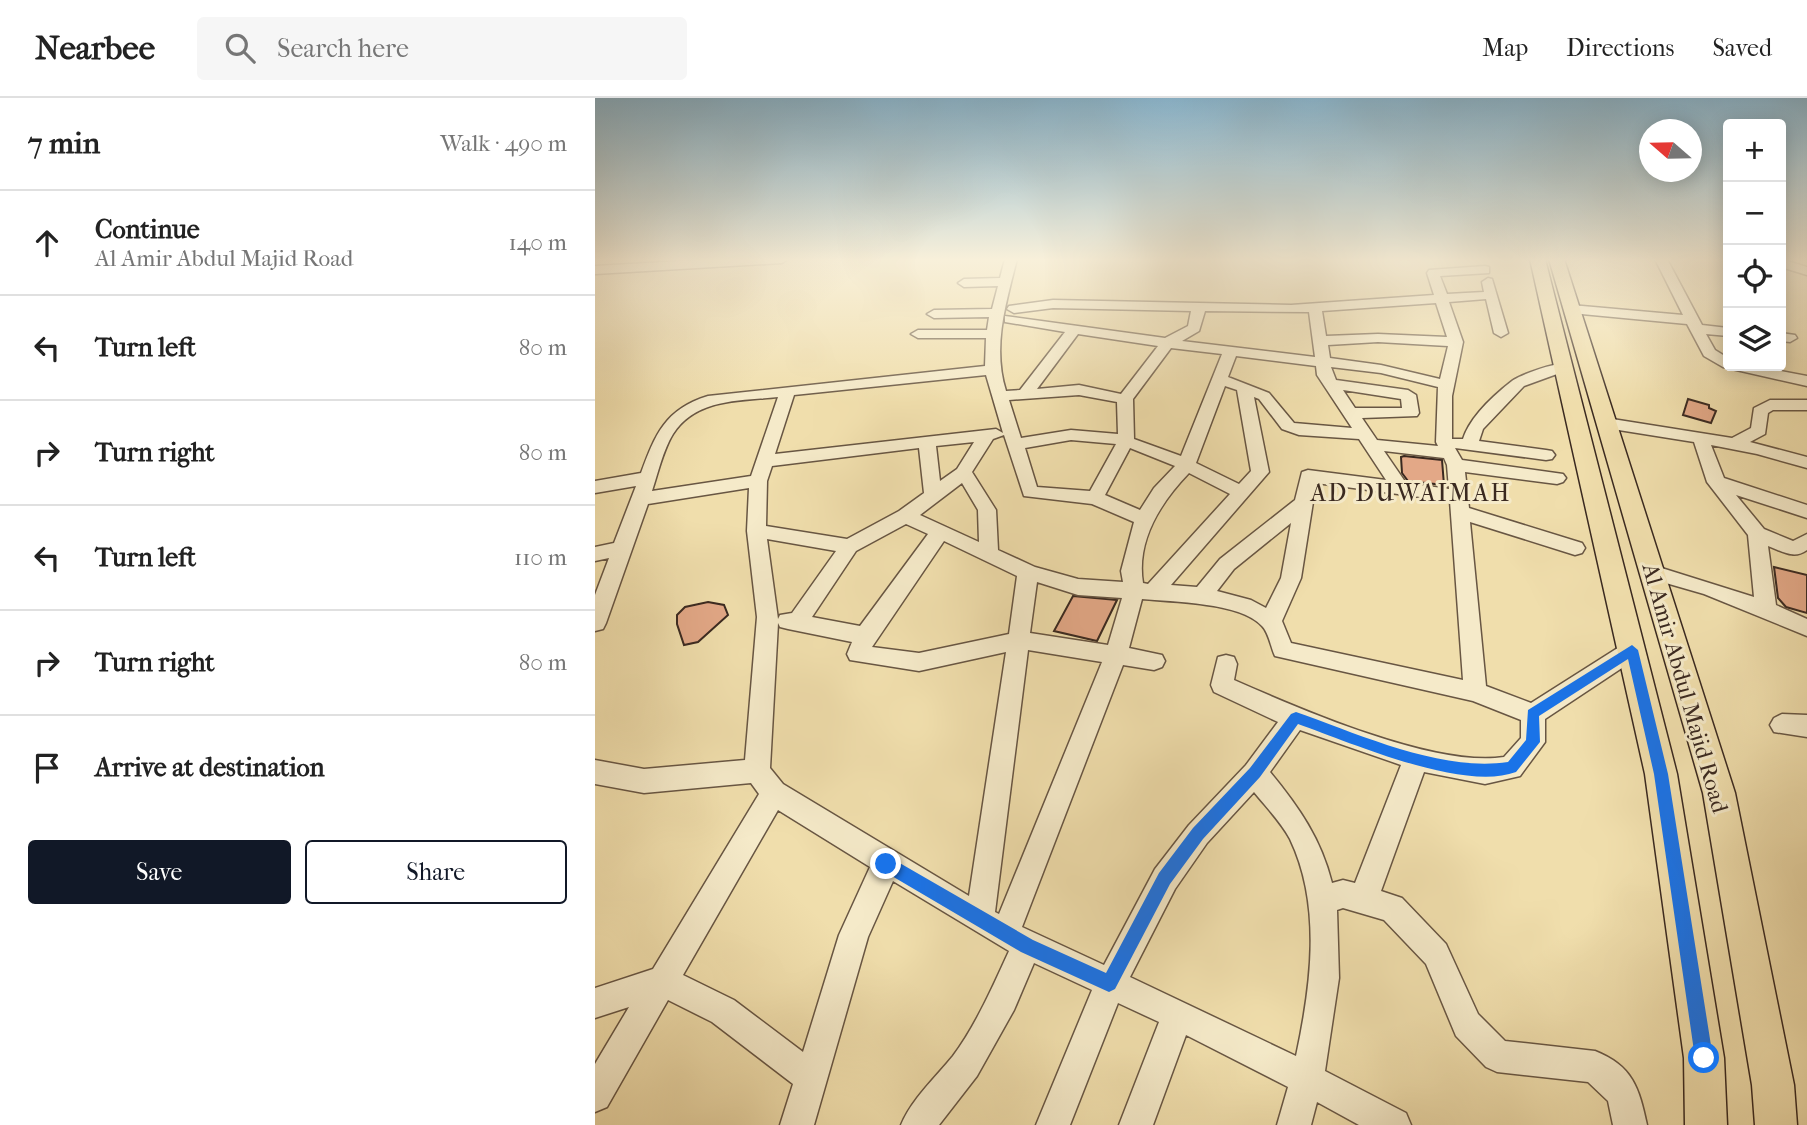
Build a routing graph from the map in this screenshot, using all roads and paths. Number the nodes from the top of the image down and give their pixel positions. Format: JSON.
{"nodes":[{"id":1,"x":1007,"y":307,"type":"edge"},
{"id":2,"x":1009,"y":307,"type":"edge"},
{"id":3,"x":1040,"y":307,"type":"edge"},
{"id":4,"x":1195,"y":307,"type":"edge"},
{"id":5,"x":1199,"y":307,"type":"junction"},
{"id":6,"x":1330,"y":307,"type":"edge"},
{"id":7,"x":1444,"y":307,"type":"edge"},
{"id":8,"x":1494,"y":307,"type":"edge"},
{"id":9,"x":1556,"y":307,"type":"edge"},
{"id":10,"x":1685,"y":307,"type":"edge"},
{"id":11,"x":1315,"y":308,"type":"junction"},
{"id":12,"x":1571,"y":309,"type":"joint"},
{"id":13,"x":934,"y":314,"type":"dead end"},
{"id":14,"x":1007,"y":314,"type":"junction"},
{"id":15,"x":1694,"y":325,"type":"junction"},
{"id":16,"x":1074,"y":329,"type":"junction"},
{"id":17,"x":1723,"y":331,"type":"edge"},
{"id":18,"x":1501,"y":333,"type":"dead end"},
{"id":19,"x":918,"y":334,"type":"dead end"},
{"id":20,"x":1568,"y":339,"type":"junction"},
{"id":21,"x":993,"y":341,"type":"junction"},
{"id":22,"x":1320,"y":341,"type":"junction"},
{"id":23,"x":1455,"y":342,"type":"junction"},
{"id":24,"x":1167,"y":343,"type":"junction"},
{"id":25,"x":1231,"y":350,"type":"junction"},
{"id":26,"x":1723,"y":361,"type":"edge"},
{"id":27,"x":1323,"y":364,"type":"junction"},
{"id":28,"x":1563,"y":367,"type":"junction"},
{"id":29,"x":992,"y":370,"type":"junction"},
{"id":30,"x":1758,"y":371,"type":"edge"},
{"id":31,"x":1221,"y":380,"type":"junction"},
{"id":32,"x":1807,"y":381,"type":"edge"},
{"id":33,"x":1331,"y":384,"type":"junction"},
{"id":34,"x":1448,"y":385,"type":"junction"},
{"id":35,"x":1244,"y":387,"type":"junction"},
{"id":36,"x":787,"y":393,"type":"junction"},
{"id":37,"x":1025,"y":394,"type":"junction"},
{"id":38,"x":1000,"y":396,"type":"junction"},
{"id":39,"x":1125,"y":399,"type":"junction"},
{"id":40,"x":1807,"y":405,"type":"edge"},
{"id":41,"x":1350,"y":413,"type":"junction"},
{"id":42,"x":1606,"y":423,"type":"junction"},
{"id":43,"x":987,"y":435,"type":"junction"},
{"id":44,"x":1014,"y":438,"type":"junction"},
{"id":45,"x":1701,"y":439,"type":"junction"},
{"id":46,"x":1368,"y":440,"type":"junction"},
{"id":47,"x":1126,"y":441,"type":"junction"},
{"id":48,"x":927,"y":442,"type":"junction"},
{"id":49,"x":1738,"y":442,"type":"junction"},
{"id":50,"x":1469,"y":444,"type":"junction"},
{"id":51,"x":1450,"y":453,"type":"junction"},
{"id":52,"x":1546,"y":455,"type":"dead end"},
{"id":53,"x":1807,"y":463,"type":"edge"},
{"id":54,"x":1186,"y":466,"type":"junction"},
{"id":55,"x":762,"y":471,"type":"junction"},
{"id":56,"x":963,"y":473,"type":"junction"},
{"id":57,"x":648,"y":478,"type":"junction"},
{"id":58,"x":1557,"y":478,"type":"dead end"},
{"id":59,"x":1716,"y":482,"type":"junction"},
{"id":60,"x":595,"y":487,"type":"edge"},
{"id":61,"x":1400,"y":488,"type":"junction"},
{"id":62,"x":1240,"y":492,"type":"junction"},
{"id":63,"x":933,"y":495,"type":"junction"},
{"id":64,"x":1095,"y":498,"type":"junction"},
{"id":65,"x":640,"y":499,"type":"junction"},
{"id":66,"x":1303,"y":503,"type":"junction"},
{"id":67,"x":1459,"y":504,"type":"junction"},
{"id":68,"x":1807,"y":512,"type":"edge"},
{"id":69,"x":906,"y":516,"type":"junction"},
{"id":70,"x":1144,"y":519,"type":"junction"},
{"id":71,"x":756,"y":531,"type":"junction"},
{"id":72,"x":940,"y":532,"type":"junction"},
{"id":73,"x":1757,"y":534,"type":"junction"},
{"id":74,"x":849,"y":546,"type":"junction"},
{"id":75,"x":1575,"y":548,"type":"dead end"},
{"id":76,"x":622,"y":549,"type":"junction"},
{"id":77,"x":1803,"y":551,"type":"edge"},
{"id":78,"x":595,"y":554,"type":"edge"},
{"id":79,"x":988,"y":554,"type":"junction"},
{"id":80,"x":1028,"y":572,"type":"junction"},
{"id":81,"x":1652,"y":572,"type":"junction"},
{"id":82,"x":1143,"y":592,"type":"junction"},
{"id":83,"x":1202,"y":595,"type":"junction"},
{"id":84,"x":1766,"y":610,"type":"junction"},
{"id":85,"x":768,"y":617,"type":"junction"},
{"id":86,"x":1271,"y":621,"type":"junction"},
{"id":87,"x":595,"y":623,"type":"edge"},
{"id":88,"x":797,"y":623,"type":"junction"},
{"id":89,"x":1807,"y":628,"type":"edge"},
{"id":90,"x":865,"y":636,"type":"junction"},
{"id":91,"x":1020,"y":640,"type":"junction"},
{"id":92,"x":1632,"y":650,"type":"junction"},
{"id":93,"x":1116,"y":656,"type":"junction"},
{"id":94,"x":1154,"y":662,"type":"dead end"},
{"id":95,"x":1226,"y":664,"type":"dead end"},
{"id":96,"x":1475,"y":692,"type":"junction"},
{"id":97,"x":1533,"y":714,"type":"junction"},
{"id":98,"x":1296,"y":718,"type":"junction"},
{"id":99,"x":1782,"y":725,"type":"dead end"},
{"id":100,"x":1807,"y":726,"type":"edge"},
{"id":101,"x":1416,"y":759,"type":"junction"},
{"id":102,"x":595,"y":772,"type":"edge"},
{"id":103,"x":1255,"y":773,"type":"junction"},
{"id":104,"x":766,"y":782,"type":"junction"},
{"id":105,"x":886,"y":864,"type":"junction"},
{"id":106,"x":1324,"y":900,"type":"junction"},
{"id":107,"x":1363,"y":900,"type":"junction"},
{"id":108,"x":980,"y":919,"type":"junction"},
{"id":109,"x":1016,"y":940,"type":"junction"},
{"id":110,"x":663,"y":981,"type":"junction"},
{"id":111,"x":1109,"y":984,"type":"junction"},
{"id":112,"x":595,"y":1003,"type":"edge"},
{"id":113,"x":1177,"y":1015,"type":"junction"},
{"id":114,"x":811,"y":1078,"type":"junction"},
{"id":115,"x":1307,"y":1080,"type":"junction"},
{"id":116,"x":595,"y":1095,"type":"edge"},
{"id":117,"x":797,"y":1125,"type":"edge"},
{"id":118,"x":919,"y":1125,"type":"edge"},
{"id":119,"x":1053,"y":1125,"type":"edge"},
{"id":120,"x":1136,"y":1125,"type":"edge"},
{"id":121,"x":1294,"y":1125,"type":"edge"},
{"id":122,"x":1394,"y":1125,"type":"edge"},
{"id":123,"x":1630,"y":1125,"type":"edge"},
{"id":124,"x":1706,"y":1125,"type":"edge"},
{"id":125,"x":1776,"y":1125,"type":"edge"}],
"edges":[{"from":1,"to":14,"type":"street"},
{"from":2,"to":14,"type":"street"},
{"from":3,"to":14,"type":"street"},
{"from":4,"to":5,"type":"street"},
{"from":5,"to":11,"type":"street"},
{"from":5,"to":24,"type":"street"},
{"from":6,"to":11,"type":"street"},
{"from":7,"to":23,"type":"street"},
{"from":8,"to":18,"type":"street"},
{"from":9,"to":20,"type":"main road","name":"Al Amir Abdul Majid Road"},
{"from":10,"to":15,"type":"street"},
{"from":11,"to":22,"type":"street"},
{"from":12,"to":15,"type":"street"},
{"from":12,"to":20,"type":"main road","name":"Al Amir Abdul Majid Road"},
{"from":13,"to":14,"type":"street"},
{"from":14,"to":16,"type":"street"},
{"from":14,"to":21,"type":"street"},
{"from":15,"to":17,"type":"street"},
{"from":15,"to":26,"type":"street"},
{"from":16,"to":24,"type":"street"},
{"from":16,"to":37,"type":"street"},
{"from":19,"to":21,"type":"street"},
{"from":20,"to":28,"type":"main road","name":"Al Amir Abdul Majid Road"},
{"from":20,"to":42,"type":"main road","name":"Al Amir Abdul Majid Road"},
{"from":21,"to":29,"type":"street"},
{"from":22,"to":23,"type":"street"},
{"from":22,"to":27,"type":"street"},
{"from":23,"to":34,"type":"street"},
{"from":24,"to":25,"type":"street"},
{"from":24,"to":39,"type":"street"},
{"from":25,"to":27,"type":"street"},
{"from":25,"to":31,"type":"street"},
{"from":27,"to":33,"type":"street"},
{"from":27,"to":34,"type":"street"},
{"from":28,"to":50,"type":"street"},
{"from":28,"to":92,"type":"main road","name":"Al Amir Abdul Majid Road"},
{"from":29,"to":36,"type":"street"},
{"from":29,"to":38,"type":"street"},
{"from":30,"to":32,"type":"street"},
{"from":31,"to":35,"type":"street"},
{"from":31,"to":54,"type":"street"},
{"from":33,"to":41,"type":"street"},
{"from":33,"to":41,"type":"street"},
{"from":34,"to":51,"type":"street"},
{"from":35,"to":46,"type":"street"},
{"from":35,"to":62,"type":"street"},
{"from":36,"to":55,"type":"street"},
{"from":36,"to":57,"type":"street"},
{"from":37,"to":38,"type":"street"},
{"from":37,"to":39,"type":"street"},
{"from":38,"to":44,"type":"street"},
{"from":39,"to":47,"type":"street"},
{"from":40,"to":49,"type":"street"},
{"from":41,"to":46,"type":"street"},
{"from":42,"to":45,"type":"street"},
{"from":42,"to":81,"type":"main road","name":"Al Amir Abdul Majid Road"},
{"from":43,"to":44,"type":"street"},
{"from":43,"to":48,"type":"street"},
{"from":43,"to":56,"type":"street"},
{"from":44,"to":47,"type":"street"},
{"from":44,"to":64,"type":"street"},
{"from":45,"to":49,"type":"street"},
{"from":45,"to":59,"type":"street"},
{"from":46,"to":51,"type":"street"},
{"from":46,"to":61,"type":"street"},
{"from":47,"to":54,"type":"street"},
{"from":47,"to":64,"type":"street"},
{"from":48,"to":55,"type":"street"},
{"from":48,"to":63,"type":"street"},
{"from":49,"to":53,"type":"street"},
{"from":50,"to":51,"type":"street"},
{"from":50,"to":52,"type":"street"},
{"from":51,"to":58,"type":"street"},
{"from":51,"to":67,"type":"street"},
{"from":54,"to":62,"type":"street"},
{"from":54,"to":70,"type":"street"},
{"from":55,"to":65,"type":"street"},
{"from":55,"to":71,"type":"street"},
{"from":56,"to":63,"type":"street"},
{"from":56,"to":79,"type":"street"},
{"from":57,"to":60,"type":"street"},
{"from":57,"to":65,"type":"street"},
{"from":59,"to":68,"type":"street"},
{"from":59,"to":73,"type":"street"},
{"from":61,"to":66,"type":"street"},
{"from":61,"to":67,"type":"street"},
{"from":62,"to":82,"type":"street"},
{"from":63,"to":69,"type":"street"},
{"from":64,"to":70,"type":"street"},
{"from":65,"to":76,"type":"street"},
{"from":66,"to":83,"type":"street"},
{"from":66,"to":86,"type":"street"},
{"from":67,"to":75,"type":"street"},
{"from":67,"to":96,"type":"street"},
{"from":69,"to":72,"type":"street"},
{"from":69,"to":74,"type":"street"},
{"from":70,"to":82,"type":"street"},
{"from":71,"to":74,"type":"street"},
{"from":71,"to":85,"type":"street"},
{"from":72,"to":79,"type":"street"},
{"from":72,"to":90,"type":"street"},
{"from":73,"to":77,"type":"street"},
{"from":73,"to":84,"type":"street"},
{"from":74,"to":88,"type":"street"},
{"from":76,"to":78,"type":"street"},
{"from":76,"to":87,"type":"street"},
{"from":79,"to":80,"type":"street"},
{"from":80,"to":82,"type":"street"},
{"from":80,"to":91,"type":"street"},
{"from":81,"to":84,"type":"street"},
{"from":81,"to":125,"type":"main road","name":"Al Amir Abdul Majid Road"},
{"from":82,"to":83,"type":"street"},
{"from":82,"to":93,"type":"street"},
{"from":83,"to":86,"type":"street"},
{"from":84,"to":89,"type":"street"},
{"from":85,"to":88,"type":"street"},
{"from":85,"to":104,"type":"street"},
{"from":86,"to":96,"type":"street"},
{"from":88,"to":90,"type":"street"},
{"from":90,"to":91,"type":"street"},
{"from":91,"to":93,"type":"street"},
{"from":91,"to":108,"type":"street"},
{"from":92,"to":97,"type":"street"},
{"from":92,"to":124,"type":"main road","name":"Al Amir Abdul Majid Road"},
{"from":93,"to":94,"type":"street"},
{"from":93,"to":109,"type":"street"},
{"from":95,"to":98,"type":"street"},
{"from":96,"to":97,"type":"street"},
{"from":97,"to":101,"type":"street"},
{"from":98,"to":101,"type":"street"},
{"from":98,"to":103,"type":"street"},
{"from":99,"to":100,"type":"street"},
{"from":101,"to":107,"type":"street"},
{"from":102,"to":104,"type":"street"},
{"from":103,"to":106,"type":"street"},
{"from":103,"to":111,"type":"street"},
{"from":104,"to":105,"type":"street"},
{"from":104,"to":110,"type":"street"},
{"from":105,"to":108,"type":"street"},
{"from":105,"to":114,"type":"street"},
{"from":106,"to":107,"type":"street"},
{"from":106,"to":115,"type":"street"},
{"from":107,"to":123,"type":"street"},
{"from":108,"to":109,"type":"street"},
{"from":109,"to":111,"type":"street"},
{"from":109,"to":118,"type":"street"},
{"from":110,"to":112,"type":"street"},
{"from":110,"to":114,"type":"street"},
{"from":110,"to":116,"type":"street"},
{"from":111,"to":113,"type":"street"},
{"from":111,"to":119,"type":"street"},
{"from":113,"to":115,"type":"street"},
{"from":113,"to":120,"type":"street"},
{"from":114,"to":117,"type":"street"},
{"from":115,"to":121,"type":"street"},
{"from":115,"to":122,"type":"street"}]}
